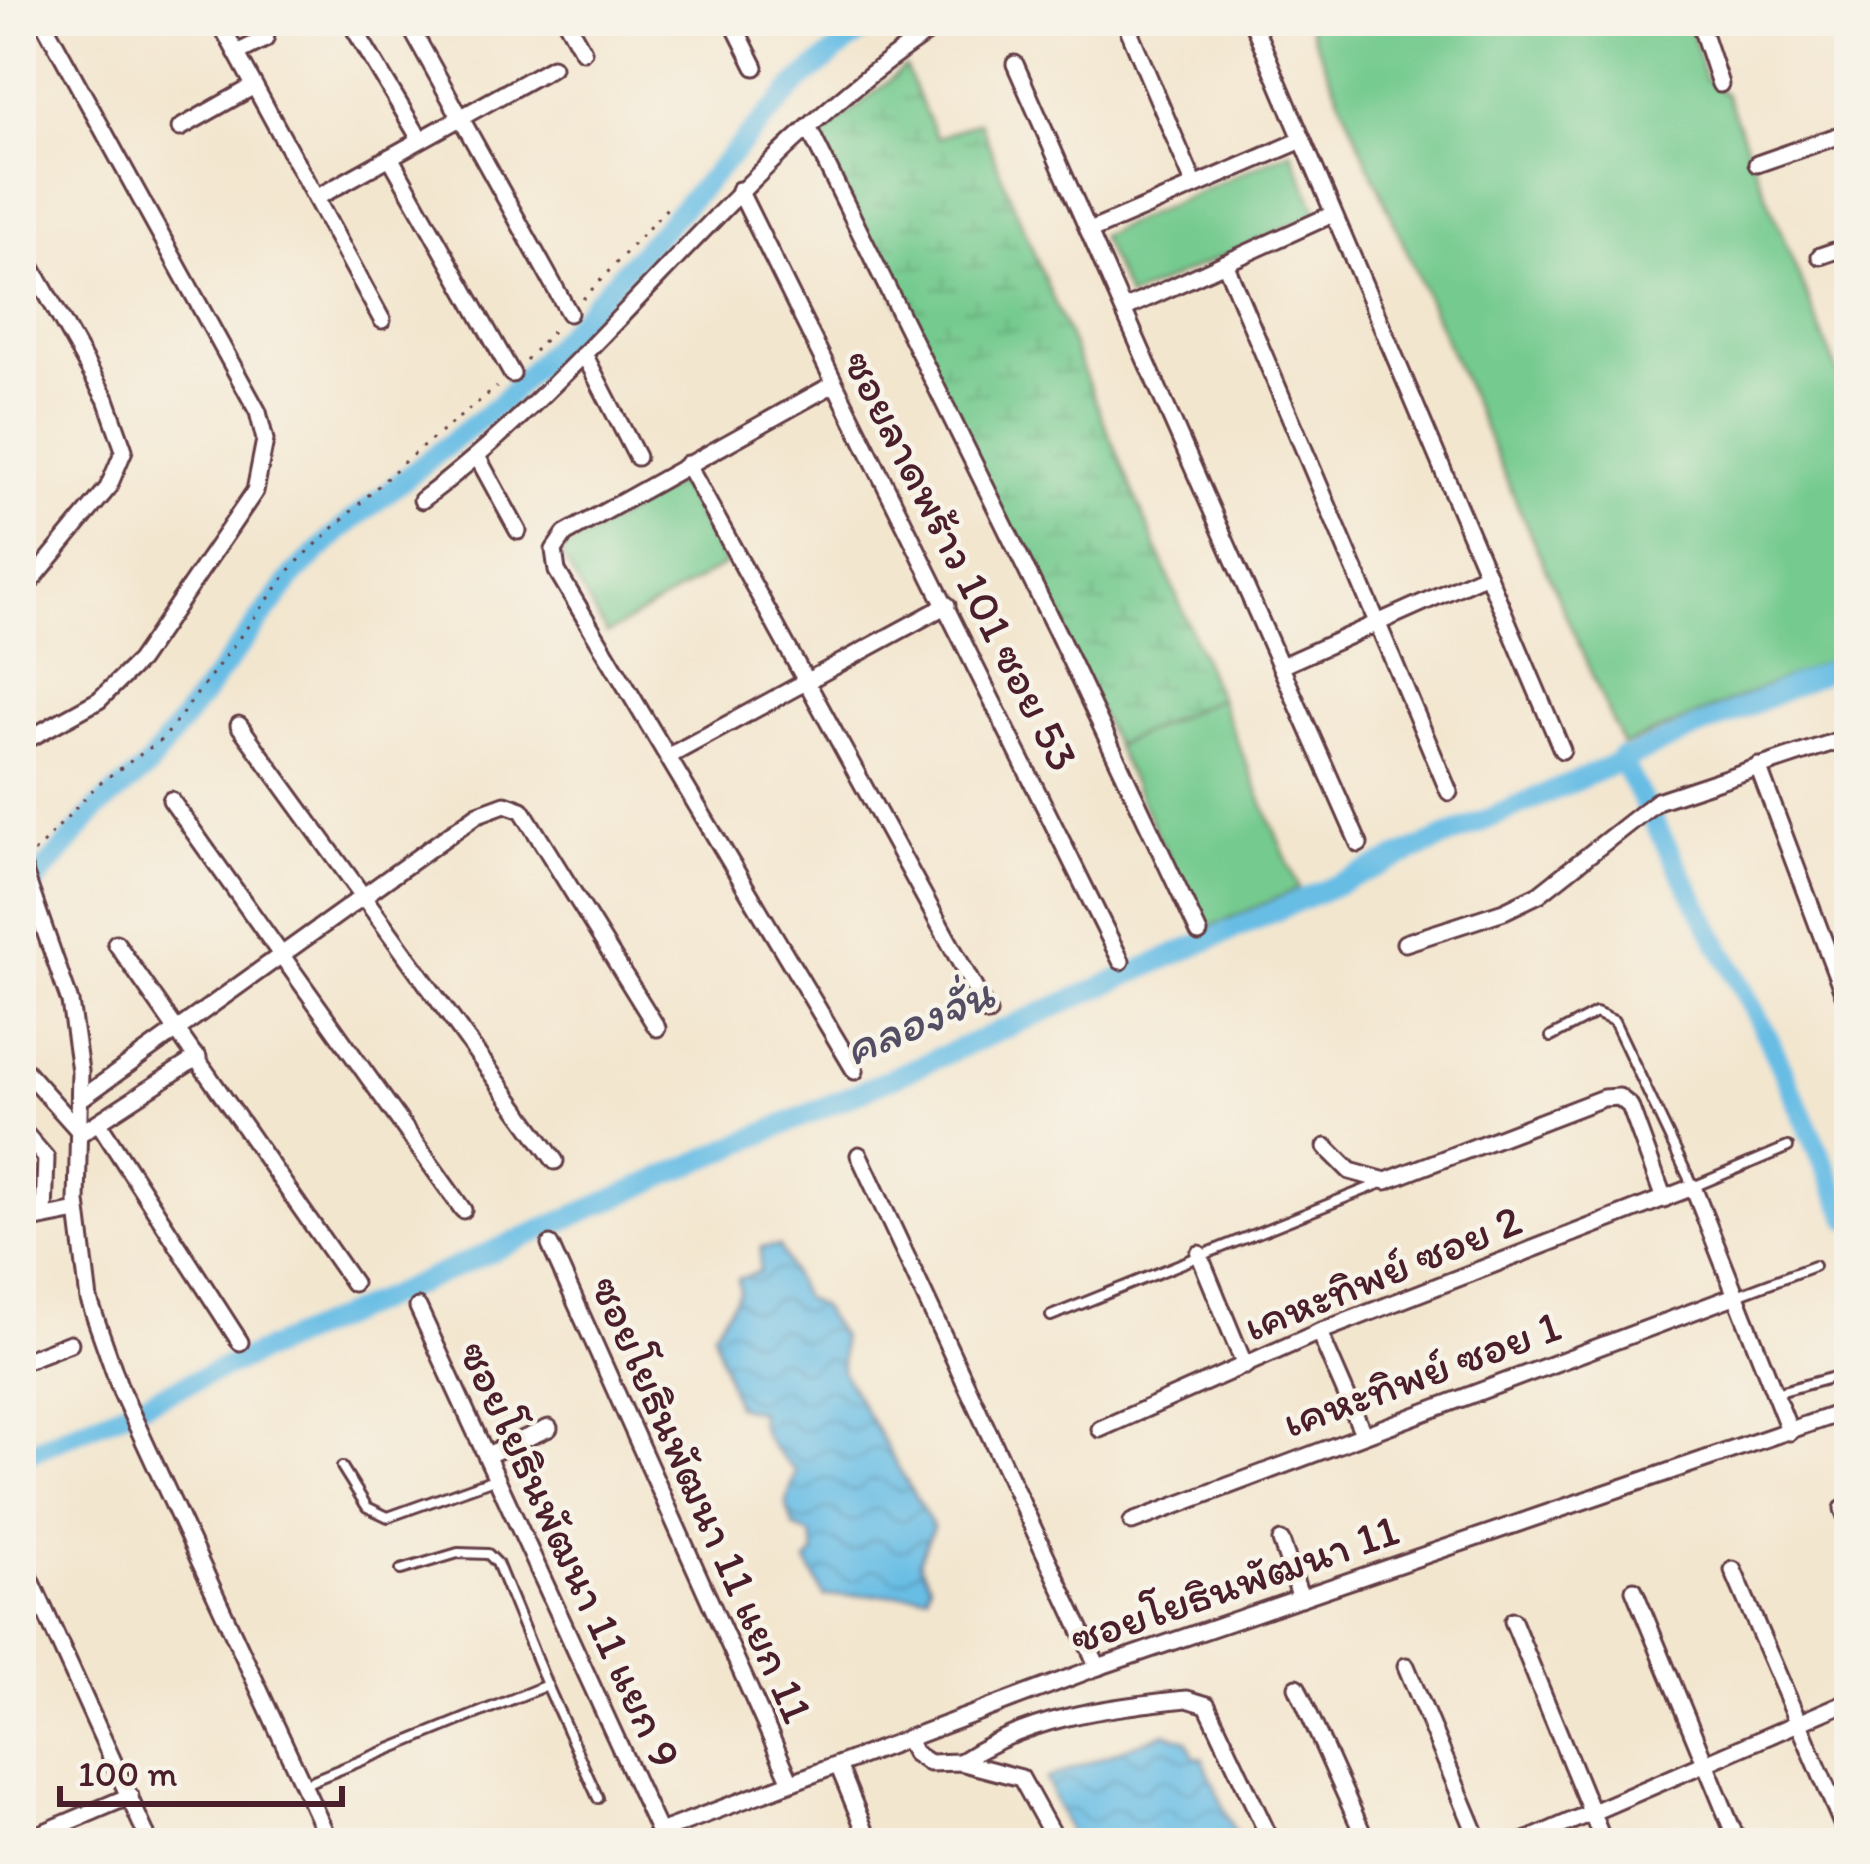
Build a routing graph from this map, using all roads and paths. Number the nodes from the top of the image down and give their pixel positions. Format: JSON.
{"nodes":[{"id":1,"x":43,"y":21,"type":"edge"},
{"id":2,"x":219,"y":21,"type":"edge"},
{"id":3,"x":269,"y":21,"type":"edge"},
{"id":4,"x":407,"y":21,"type":"edge"},
{"id":5,"x":566,"y":21,"type":"edge"},
{"id":6,"x":732,"y":21,"type":"edge"},
{"id":7,"x":945,"y":21,"type":"edge"},
{"id":8,"x":1125,"y":21,"type":"edge"},
{"id":9,"x":1252,"y":21,"type":"edge"},
{"id":10,"x":1699,"y":21,"type":"edge"},
{"id":11,"x":355,"y":30,"type":"dead end"},
{"id":12,"x":583,"y":51,"type":"dead end"},
{"id":13,"x":237,"y":53,"type":"junction"},
{"id":14,"x":1015,"y":64,"type":"dead end"},
{"id":15,"x":552,"y":67,"type":"dead end"},
{"id":16,"x":754,"y":67,"type":"dead end"},
{"id":17,"x":1720,"y":84,"type":"dead end"},
{"id":18,"x":254,"y":86,"type":"junction"},
{"id":19,"x":459,"y":116,"type":"junction"},
{"id":20,"x":179,"y":128,"type":"dead end"},
{"id":21,"x":809,"y":129,"type":"junction"},
{"id":22,"x":1849,"y":132,"type":"edge"},
{"id":23,"x":420,"y":139,"type":"junction"},
{"id":24,"x":1302,"y":140,"type":"junction"},
{"id":25,"x":390,"y":158,"type":"junction"},
{"id":26,"x":1757,"y":164,"type":"dead end"},
{"id":27,"x":1196,"y":186,"type":"junction"},
{"id":28,"x":739,"y":190,"type":"junction"},
{"id":29,"x":316,"y":198,"type":"junction"},
{"id":30,"x":668,"y":207,"type":"dead end"},
{"id":31,"x":1333,"y":214,"type":"junction"},
{"id":32,"x":1090,"y":231,"type":"junction"},
{"id":33,"x":1849,"y":246,"type":"edge"},
{"id":34,"x":21,"y":248,"type":"edge"},
{"id":35,"x":1820,"y":256,"type":"dead end"},
{"id":36,"x":1225,"y":263,"type":"junction"},
{"id":37,"x":1126,"y":308,"type":"junction"},
{"id":38,"x":569,"y":313,"type":"junction"},
{"id":39,"x":382,"y":320,"type":"dead end"},
{"id":40,"x":584,"y":354,"type":"junction"},
{"id":41,"x":512,"y":374,"type":"junction"},
{"id":42,"x":832,"y":386,"type":"junction"},
{"id":43,"x":637,"y":457,"type":"dead end"},
{"id":44,"x":478,"y":458,"type":"junction"},
{"id":45,"x":687,"y":464,"type":"junction"},
{"id":46,"x":422,"y":500,"type":"dead end"},
{"id":47,"x":518,"y":531,"type":"dead end"},
{"id":48,"x":1486,"y":574,"type":"junction"},
{"id":49,"x":22,"y":592,"type":"edge"},
{"id":50,"x":947,"y":605,"type":"junction"},
{"id":51,"x":1377,"y":623,"type":"junction"},
{"id":52,"x":1281,"y":666,"type":"junction"},
{"id":53,"x":807,"y":678,"type":"junction"},
{"id":54,"x":239,"y":725,"type":"dead end"},
{"id":55,"x":1849,"y":737,"type":"edge"},
{"id":56,"x":21,"y":743,"type":"edge"},
{"id":57,"x":1562,"y":750,"type":"dead end"},
{"id":58,"x":671,"y":755,"type":"junction"},
{"id":59,"x":1758,"y":766,"type":"junction"},
{"id":60,"x":1449,"y":792,"type":"dead end"},
{"id":61,"x":171,"y":800,"type":"dead end"},
{"id":62,"x":1359,"y":844,"type":"dead end"},
{"id":63,"x":21,"y":861,"type":"edge"},
{"id":64,"x":364,"y":897,"type":"junction"},
{"id":65,"x":1199,"y":933,"type":"dead end"},
{"id":66,"x":116,"y":943,"type":"dead end"},
{"id":67,"x":1405,"y":943,"type":"dead end"},
{"id":68,"x":283,"y":957,"type":"junction"},
{"id":69,"x":1121,"y":961,"type":"dead end"},
{"id":70,"x":1849,"y":1008,"type":"edge"},
{"id":71,"x":988,"y":1013,"type":"dead end"},
{"id":72,"x":657,"y":1028,"type":"dead end"},
{"id":73,"x":179,"y":1030,"type":"junction"},
{"id":74,"x":1551,"y":1037,"type":"dead end"},
{"id":75,"x":198,"y":1057,"type":"junction"},
{"id":76,"x":21,"y":1066,"type":"edge"},
{"id":77,"x":855,"y":1071,"type":"dead end"},
{"id":78,"x":82,"y":1098,"type":"junction"},
{"id":79,"x":99,"y":1123,"type":"junction"},
{"id":80,"x":21,"y":1129,"type":"edge"},
{"id":81,"x":81,"y":1133,"type":"junction"},
{"id":82,"x":1788,"y":1147,"type":"dead end"},
{"id":83,"x":1326,"y":1148,"type":"dead end"},
{"id":84,"x":859,"y":1155,"type":"dead end"},
{"id":85,"x":555,"y":1161,"type":"dead end"},
{"id":86,"x":1386,"y":1181,"type":"junction"},
{"id":87,"x":1693,"y":1187,"type":"junction"},
{"id":88,"x":1664,"y":1199,"type":"junction"},
{"id":89,"x":464,"y":1210,"type":"dead end"},
{"id":90,"x":77,"y":1211,"type":"junction"},
{"id":91,"x":44,"y":1214,"type":"junction"},
{"id":92,"x":21,"y":1222,"type":"edge"},
{"id":93,"x":550,"y":1245,"type":"dead end"},
{"id":94,"x":1198,"y":1254,"type":"junction"},
{"id":95,"x":1814,"y":1266,"type":"dead end"},
{"id":96,"x":353,"y":1283,"type":"dead end"},
{"id":97,"x":1736,"y":1295,"type":"junction"},
{"id":98,"x":418,"y":1307,"type":"dead end"},
{"id":99,"x":1051,"y":1316,"type":"dead end"},
{"id":100,"x":1319,"y":1331,"type":"junction"},
{"id":101,"x":240,"y":1342,"type":"dead end"},
{"id":102,"x":70,"y":1343,"type":"dead end"},
{"id":103,"x":21,"y":1361,"type":"edge"},
{"id":104,"x":1245,"y":1366,"type":"junction"},
{"id":105,"x":1849,"y":1373,"type":"edge"},
{"id":106,"x":1775,"y":1393,"type":"junction"},
{"id":107,"x":1849,"y":1410,"type":"edge"},
{"id":108,"x":549,"y":1428,"type":"dead end"},
{"id":109,"x":1100,"y":1429,"type":"dead end"},
{"id":110,"x":1362,"y":1431,"type":"junction"},
{"id":111,"x":1790,"y":1432,"type":"junction"},
{"id":112,"x":487,"y":1456,"type":"junction"},
{"id":113,"x":342,"y":1467,"type":"dead end"},
{"id":114,"x":497,"y":1478,"type":"junction"},
{"id":115,"x":1132,"y":1522,"type":"dead end"},
{"id":116,"x":1281,"y":1541,"type":"dead end"},
{"id":117,"x":21,"y":1558,"type":"edge"},
{"id":118,"x":401,"y":1570,"type":"dead end"},
{"id":119,"x":1733,"y":1570,"type":"dead end"},
{"id":120,"x":1634,"y":1590,"type":"dead end"},
{"id":121,"x":1301,"y":1598,"type":"junction"},
{"id":122,"x":1513,"y":1621,"type":"dead end"},
{"id":123,"x":1406,"y":1666,"type":"dead end"},
{"id":124,"x":1098,"y":1667,"type":"junction"},
{"id":125,"x":548,"y":1685,"type":"junction"},
{"id":126,"x":1297,"y":1687,"type":"dead end"},
{"id":127,"x":1849,"y":1702,"type":"edge"},
{"id":128,"x":1800,"y":1725,"type":"junction"},
{"id":129,"x":907,"y":1739,"type":"junction"},
{"id":130,"x":960,"y":1762,"type":"junction"},
{"id":131,"x":838,"y":1765,"type":"junction"},
{"id":132,"x":1707,"y":1767,"type":"junction"},
{"id":133,"x":791,"y":1782,"type":"junction"},
{"id":134,"x":303,"y":1785,"type":"junction"},
{"id":135,"x":130,"y":1796,"type":"junction"},
{"id":136,"x":598,"y":1798,"type":"dead end"},
{"id":137,"x":1592,"y":1814,"type":"junction"},
{"id":138,"x":661,"y":1837,"type":"edge"},
{"id":139,"x":1849,"y":1840,"type":"edge"},
{"id":140,"x":21,"y":1843,"type":"edge"},
{"id":141,"x":150,"y":1843,"type":"edge"},
{"id":142,"x":329,"y":1843,"type":"edge"},
{"id":143,"x":870,"y":1843,"type":"edge"},
{"id":144,"x":1057,"y":1843,"type":"edge"},
{"id":145,"x":1272,"y":1843,"type":"edge"},
{"id":146,"x":1366,"y":1843,"type":"edge"},
{"id":147,"x":1480,"y":1843,"type":"edge"},
{"id":148,"x":1521,"y":1843,"type":"edge"},
{"id":149,"x":1604,"y":1843,"type":"edge"},
{"id":150,"x":1738,"y":1843,"type":"edge"}],
"edges":[{"from":1,"to":56,"type":"street"},
{"from":2,"to":13,"type":"street"},
{"from":3,"to":13,"type":"street"},
{"from":4,"to":19,"type":"street"},
{"from":5,"to":12,"type":"street"},
{"from":6,"to":16,"type":"street"},
{"from":7,"to":21,"type":"street"},
{"from":8,"to":27,"type":"street"},
{"from":9,"to":24,"type":"street"},
{"from":10,"to":17,"type":"street"},
{"from":11,"to":23,"type":"street"},
{"from":13,"to":18,"type":"street"},
{"from":14,"to":32,"type":"street"},
{"from":15,"to":19,"type":"street"},
{"from":18,"to":20,"type":"street"},
{"from":18,"to":29,"type":"street"},
{"from":19,"to":23,"type":"street"},
{"from":19,"to":38,"type":"street"},
{"from":21,"to":28,"type":"street"},
{"from":21,"to":65,"type":"street"},
{"from":22,"to":26,"type":"street"},
{"from":23,"to":25,"type":"street"},
{"from":24,"to":27,"type":"street"},
{"from":24,"to":31,"type":"street"},
{"from":25,"to":29,"type":"street"},
{"from":25,"to":41,"type":"street"},
{"from":27,"to":32,"type":"street"},
{"from":28,"to":40,"type":"street"},
{"from":28,"to":42,"type":"street","name":"ซอยลาดพร้าว 101 ซอย 53"},
{"from":29,"to":39,"type":"street"},
{"from":30,"to":38,"type":"path"},
{"from":31,"to":36,"type":"street"},
{"from":31,"to":48,"type":"street"},
{"from":32,"to":37,"type":"street"},
{"from":33,"to":35,"type":"street"},
{"from":34,"to":49,"type":"street"},
{"from":36,"to":37,"type":"street"},
{"from":36,"to":51,"type":"street"},
{"from":37,"to":52,"type":"street"},
{"from":38,"to":41,"type":"path"},
{"from":40,"to":43,"type":"street"},
{"from":40,"to":44,"type":"street"},
{"from":41,"to":63,"type":"path"},
{"from":42,"to":45,"type":"street"},
{"from":42,"to":50,"type":"street","name":"ซอยลาดพร้าว 101 ซอย 53"},
{"from":44,"to":46,"type":"street"},
{"from":44,"to":47,"type":"street"},
{"from":45,"to":53,"type":"street"},
{"from":45,"to":58,"type":"street"},
{"from":48,"to":51,"type":"street"},
{"from":48,"to":57,"type":"street"},
{"from":50,"to":53,"type":"street"},
{"from":50,"to":69,"type":"street","name":"ซอยลาดพร้าว 101 ซอย 53"},
{"from":51,"to":52,"type":"street"},
{"from":51,"to":60,"type":"street"},
{"from":52,"to":62,"type":"street"},
{"from":53,"to":58,"type":"street"},
{"from":53,"to":71,"type":"street"},
{"from":54,"to":64,"type":"street"},
{"from":55,"to":59,"type":"street"},
{"from":58,"to":77,"type":"street"},
{"from":59,"to":67,"type":"street"},
{"from":59,"to":70,"type":"street"},
{"from":61,"to":68,"type":"street"},
{"from":63,"to":78,"type":"street"},
{"from":64,"to":68,"type":"street"},
{"from":64,"to":72,"type":"street"},
{"from":64,"to":85,"type":"street"},
{"from":66,"to":73,"type":"street"},
{"from":68,"to":73,"type":"street"},
{"from":68,"to":89,"type":"street"},
{"from":73,"to":75,"type":"street"},
{"from":73,"to":78,"type":"street"},
{"from":74,"to":87,"type":"lane"},
{"from":75,"to":79,"type":"street"},
{"from":75,"to":96,"type":"street"},
{"from":76,"to":81,"type":"street"},
{"from":78,"to":81,"type":"street"},
{"from":79,"to":81,"type":"street"},
{"from":79,"to":101,"type":"street"},
{"from":80,"to":91,"type":"street"},
{"from":81,"to":90,"type":"street"},
{"from":82,"to":87,"type":"lane"},
{"from":83,"to":86,"type":"street"},
{"from":84,"to":124,"type":"street"},
{"from":86,"to":88,"type":"street"},
{"from":86,"to":94,"type":"lane"},
{"from":87,"to":88,"type":"street","name":"เคหะทิพย์ ซอย 2"},
{"from":87,"to":97,"type":"street"},
{"from":88,"to":100,"type":"street","name":"เคหะทิพย์ ซอย 2"},
{"from":90,"to":91,"type":"street"},
{"from":90,"to":134,"type":"street"},
{"from":91,"to":92,"type":"street"},
{"from":93,"to":133,"type":"street","name":"ซอยโยธินพัฒนา 11 แยก 11"},
{"from":94,"to":99,"type":"lane"},
{"from":94,"to":104,"type":"street"},
{"from":95,"to":97,"type":"lane"},
{"from":97,"to":106,"type":"street"},
{"from":97,"to":110,"type":"street","name":"เคหะทิพย์ ซอย 1"},
{"from":98,"to":112,"type":"street","name":"ซอยโยธินพัฒนา 11 แยก 9"},
{"from":100,"to":104,"type":"street","name":"เคหะทิพย์ ซอย 2"},
{"from":100,"to":110,"type":"street"},
{"from":102,"to":103,"type":"street"},
{"from":104,"to":109,"type":"street","name":"เคหะทิพย์ ซอย 2"},
{"from":105,"to":106,"type":"lane"},
{"from":106,"to":111,"type":"street"},
{"from":107,"to":111,"type":"street","name":"ซอยโยธินพัฒนา 11"},
{"from":108,"to":112,"type":"street"},
{"from":110,"to":115,"type":"street","name":"เคหะทิพย์ ซอย 1"},
{"from":111,"to":121,"type":"street","name":"ซอยโยธินพัฒนา 11"},
{"from":112,"to":114,"type":"street","name":"ซอยโยธินพัฒนา 11 แยก 9"},
{"from":113,"to":114,"type":"lane"},
{"from":114,"to":138,"type":"street","name":"ซอยโยธินพัฒนา 11 แยก 9"},
{"from":116,"to":121,"type":"street"},
{"from":117,"to":135,"type":"street"},
{"from":118,"to":125,"type":"lane"},
{"from":119,"to":128,"type":"street"},
{"from":120,"to":132,"type":"street"},
{"from":121,"to":124,"type":"street","name":"ซอยโยธินพัฒนา 11"},
{"from":122,"to":137,"type":"street"},
{"from":123,"to":147,"type":"street"},
{"from":124,"to":129,"type":"street","name":"ซอยโยธินพัฒนา 11"},
{"from":125,"to":134,"type":"lane"},
{"from":125,"to":136,"type":"lane"},
{"from":126,"to":146,"type":"street"},
{"from":127,"to":128,"type":"street"},
{"from":128,"to":132,"type":"street"},
{"from":128,"to":139,"type":"street"},
{"from":129,"to":130,"type":"street"},
{"from":129,"to":131,"type":"street","name":"ซอยโยธินพัฒนา 11"},
{"from":130,"to":144,"type":"street"},
{"from":130,"to":145,"type":"street"},
{"from":131,"to":133,"type":"street","name":"ซอยโยธินพัฒนา 11"},
{"from":131,"to":143,"type":"street"},
{"from":132,"to":137,"type":"street"},
{"from":132,"to":150,"type":"street"},
{"from":133,"to":138,"type":"street","name":"ซอยโยธินพัฒนา 11"},
{"from":134,"to":142,"type":"street"},
{"from":135,"to":140,"type":"street"},
{"from":135,"to":141,"type":"street"},
{"from":137,"to":148,"type":"street"},
{"from":137,"to":149,"type":"street"}]}
